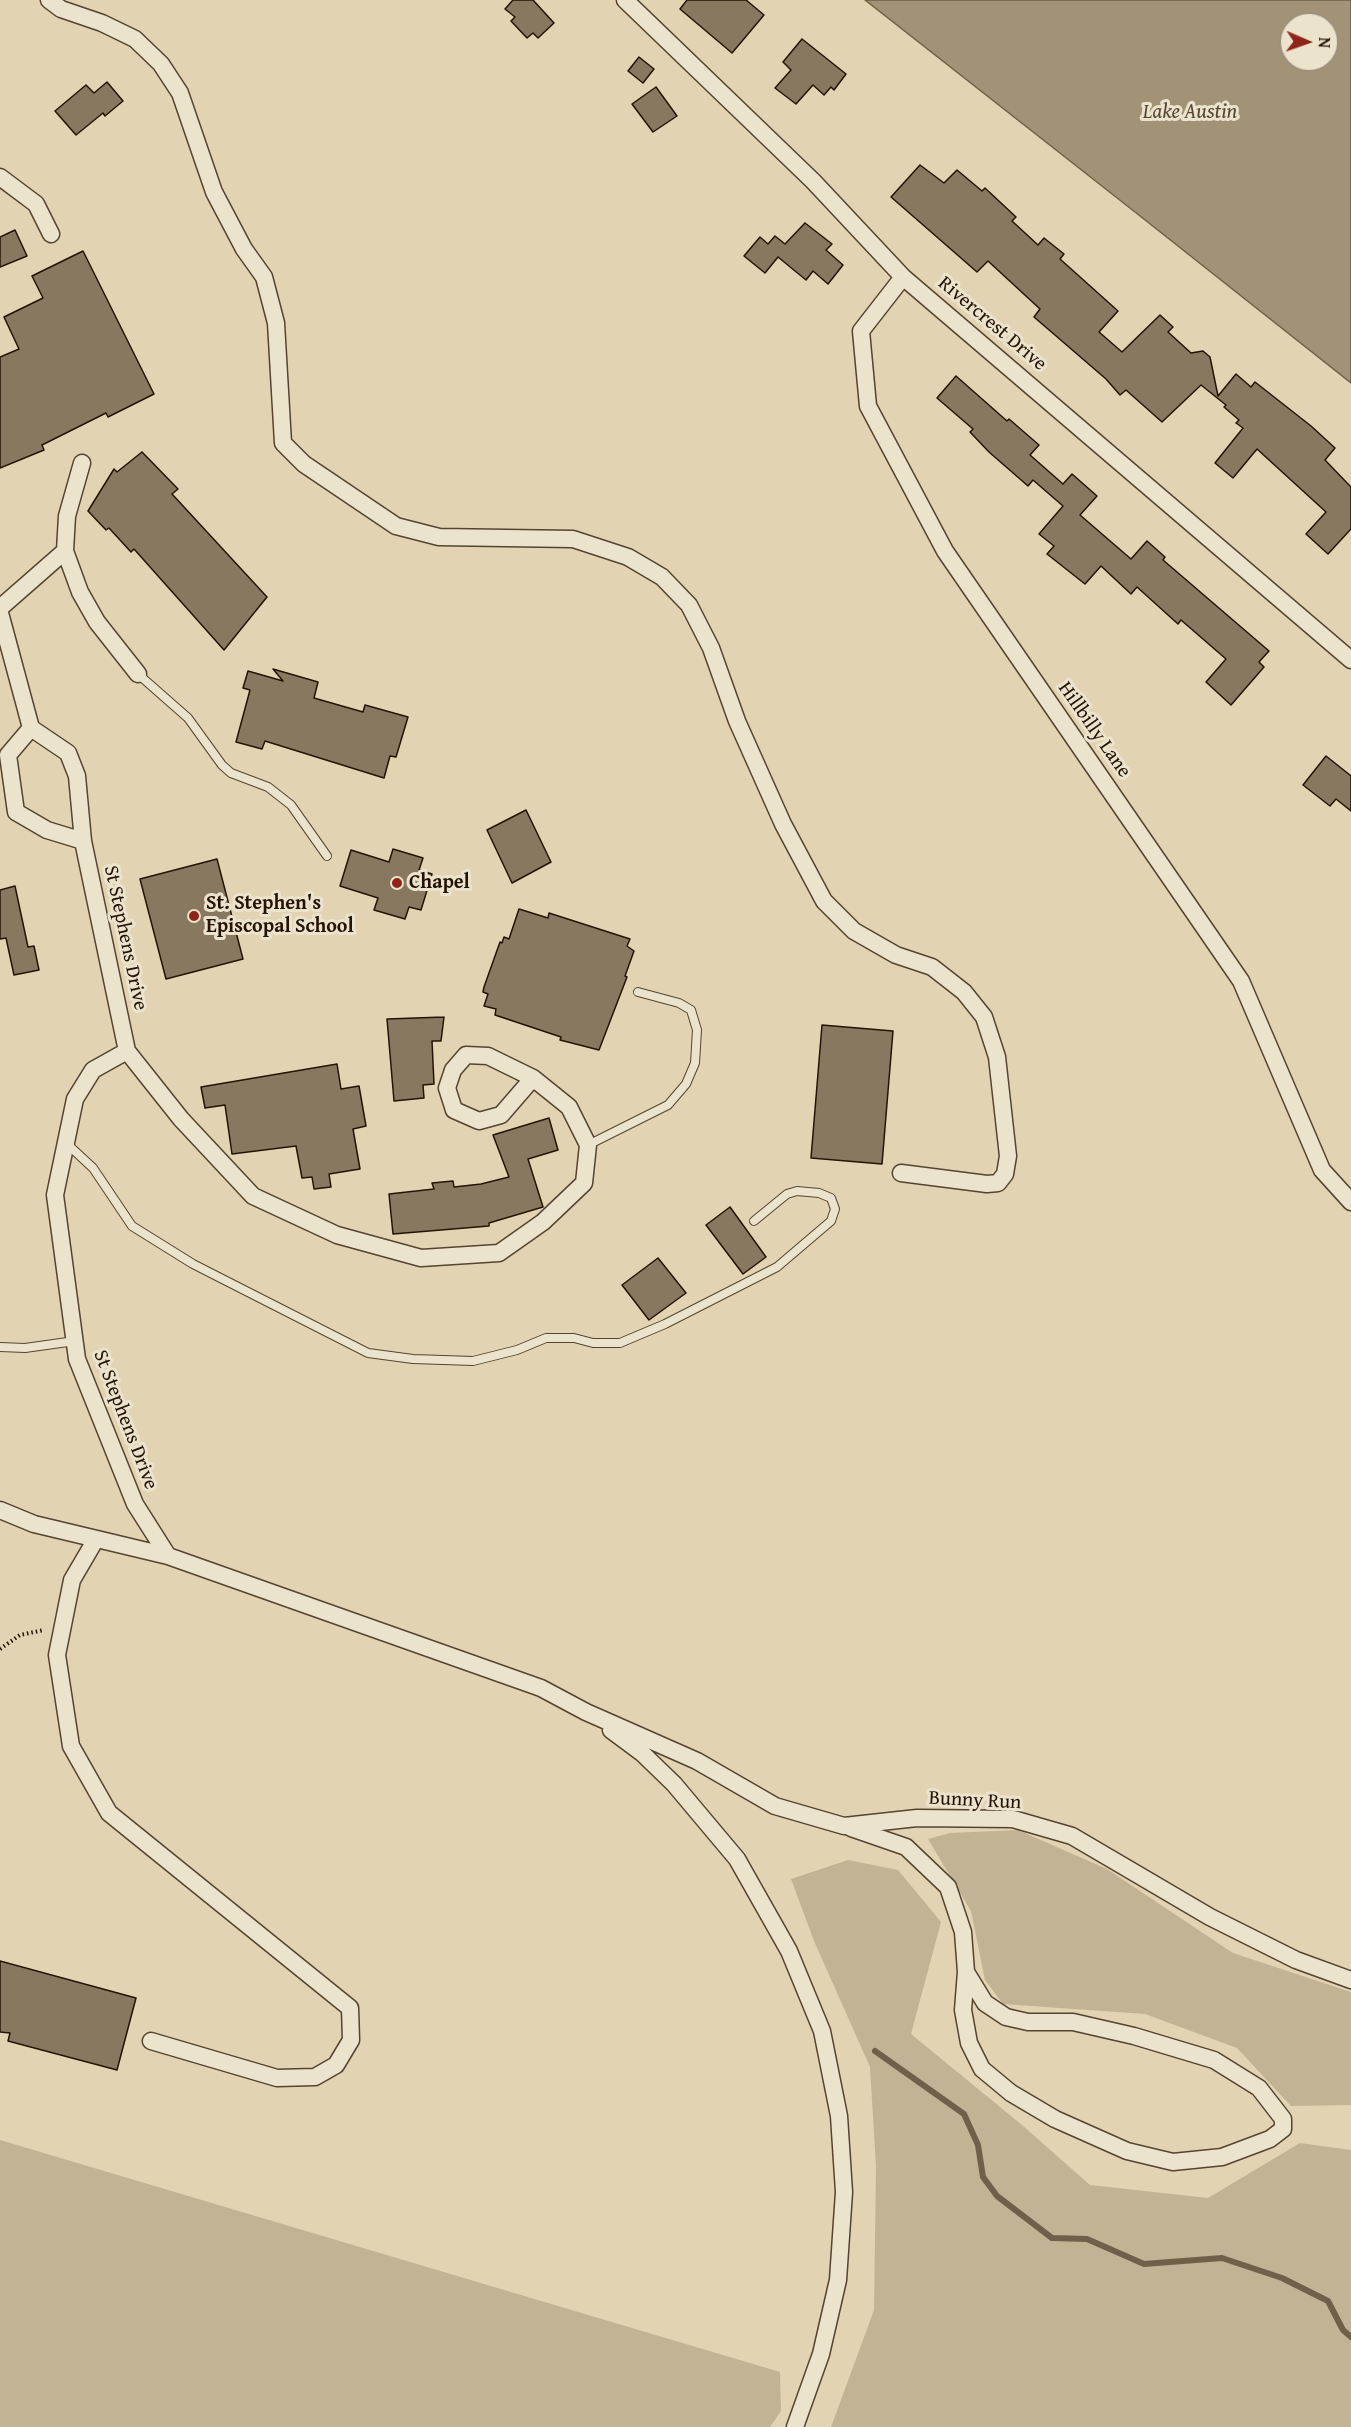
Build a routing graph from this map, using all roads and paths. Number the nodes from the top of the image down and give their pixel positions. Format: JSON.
{"nodes":[{"id":1,"x":49,"y":0,"type":"edge"},
{"id":2,"x":625,"y":0,"type":"edge"},
{"id":3,"x":0,"y":177,"type":"edge"},
{"id":4,"x":51,"y":234,"type":"dead end"},
{"id":5,"x":903,"y":277,"type":"junction"},
{"id":6,"x":82,"y":463,"type":"dead end"},
{"id":7,"x":65,"y":551,"type":"junction"},
{"id":8,"x":0,"y":608,"type":"edge"},
{"id":9,"x":0,"y":613,"type":"edge"},
{"id":10,"x":1351,"y":660,"type":"edge"},
{"id":11,"x":138,"y":674,"type":"joint"},
{"id":12,"x":32,"y":728,"type":"junction"},
{"id":13,"x":82,"y":841,"type":"junction"},
{"id":14,"x":327,"y":856,"type":"dead end"},
{"id":15,"x":638,"y":992,"type":"dead end"},
{"id":16,"x":127,"y":1051,"type":"junction"},
{"id":17,"x":532,"y":1078,"type":"junction"},
{"id":18,"x":65,"y":1142,"type":"junction"},
{"id":19,"x":588,"y":1145,"type":"junction"},
{"id":20,"x":901,"y":1173,"type":"dead end"},
{"id":21,"x":1351,"y":1202,"type":"edge"},
{"id":22,"x":754,"y":1221,"type":"dead end"},
{"id":23,"x":75,"y":1341,"type":"junction"},
{"id":24,"x":0,"y":1347,"type":"edge"},
{"id":25,"x":0,"y":1510,"type":"edge"},
{"id":26,"x":96,"y":1539,"type":"junction"},
{"id":27,"x":168,"y":1556,"type":"junction"},
{"id":28,"x":63,"y":1627,"type":"junction"},
{"id":29,"x":0,"y":1649,"type":"edge"},
{"id":30,"x":586,"y":1712,"type":"junction"},
{"id":31,"x":844,"y":1826,"type":"junction"},
{"id":32,"x":966,"y":1972,"type":"junction"},
{"id":33,"x":1351,"y":1980,"type":"edge"},
{"id":34,"x":151,"y":2041,"type":"dead end"},
{"id":35,"x":795,"y":2427,"type":"edge"}],
"edges":[{"from":1,"to":20,"type":"street"},
{"from":2,"to":5,"type":"street","name":"Rivercrest Drive"},
{"from":3,"to":4,"type":"street"},
{"from":5,"to":10,"type":"street","name":"Rivercrest Drive"},
{"from":5,"to":21,"type":"street","name":"Hillbilly Lane"},
{"from":6,"to":7,"type":"street"},
{"from":7,"to":8,"type":"street"},
{"from":7,"to":11,"type":"street"},
{"from":9,"to":12,"type":"street"},
{"from":11,"to":14,"type":"lane"},
{"from":12,"to":13,"type":"street","name":"St Stephens Drive"},
{"from":12,"to":13,"type":"street"},
{"from":13,"to":16,"type":"street","name":"St Stephens Drive"},
{"from":15,"to":19,"type":"lane"},
{"from":16,"to":18,"type":"street","name":"St Stephens Drive"},
{"from":16,"to":19,"type":"street"},
{"from":17,"to":17,"type":"street"},
{"from":17,"to":19,"type":"street"},
{"from":18,"to":22,"type":"lane"},
{"from":18,"to":23,"type":"street","name":"St Stephens Drive"},
{"from":23,"to":24,"type":"lane"},
{"from":23,"to":27,"type":"street","name":"St Stephens Drive"},
{"from":25,"to":26,"type":"street"},
{"from":26,"to":27,"type":"street"},
{"from":26,"to":28,"type":"street"},
{"from":27,"to":30,"type":"street"},
{"from":28,"to":29,"type":"path"},
{"from":28,"to":34,"type":"street"},
{"from":30,"to":31,"type":"street","name":"Bunny Run"},
{"from":30,"to":35,"type":"street"},
{"from":31,"to":32,"type":"street"},
{"from":31,"to":33,"type":"street","name":"Bunny Run"},
{"from":32,"to":32,"type":"street"}]}
